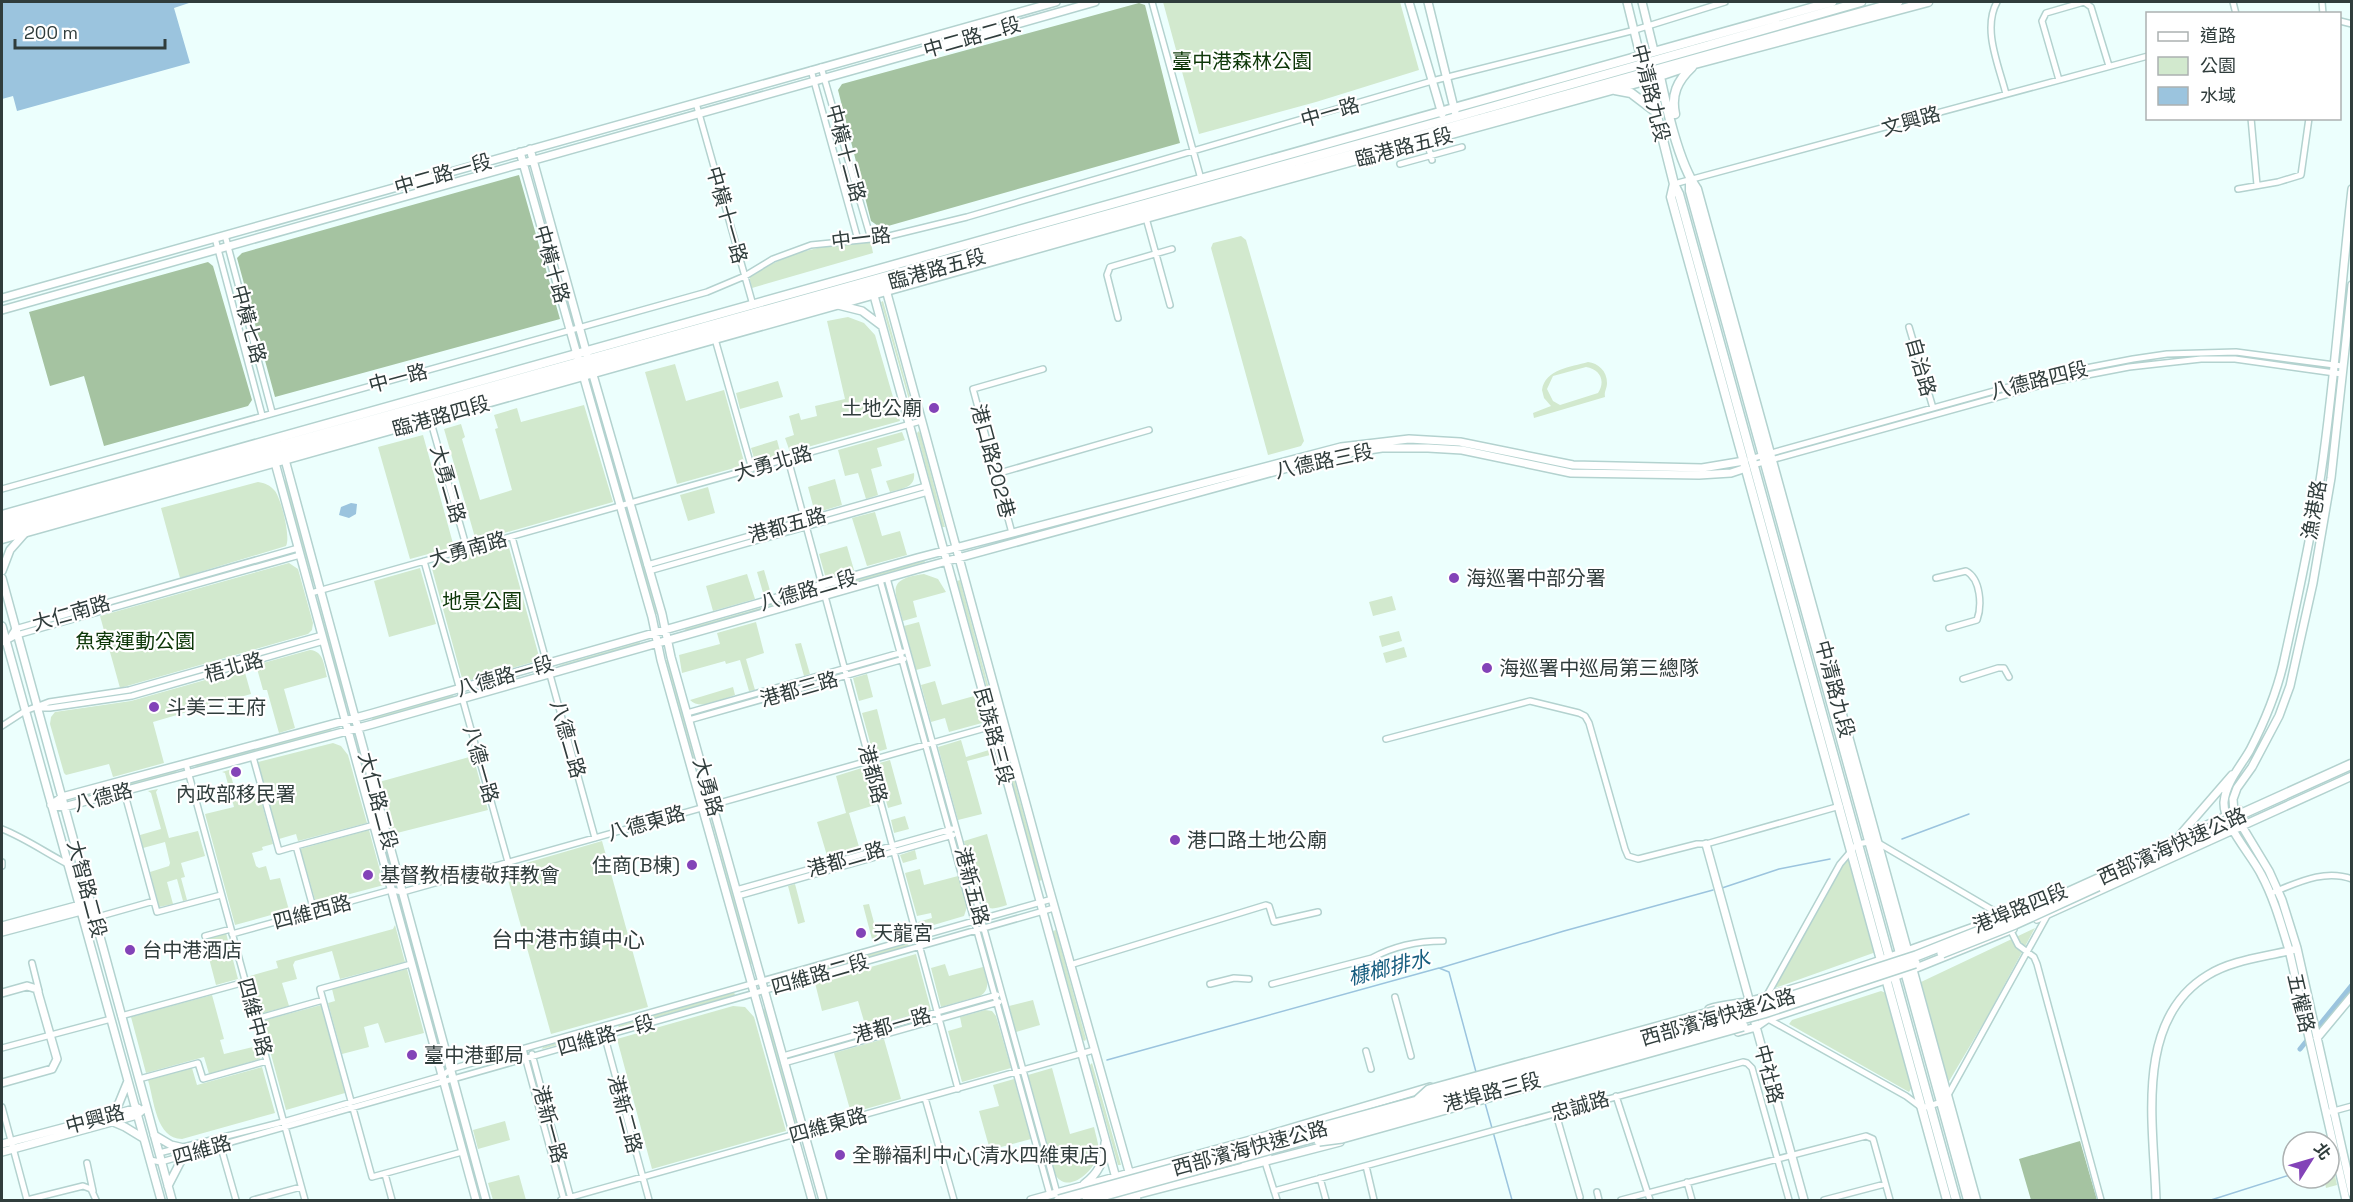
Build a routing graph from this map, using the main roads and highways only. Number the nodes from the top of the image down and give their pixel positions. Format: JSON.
{"nodes":[{"id":1,"x":1832,"y":2,"type":"edge"},
{"id":2,"x":1861,"y":2,"type":"edge"},
{"id":3,"x":1898,"y":2,"type":"edge"},
{"id":4,"x":1928,"y":2,"type":"edge"},
{"id":5,"x":1655,"y":55,"type":"junction"},
{"id":6,"x":1642,"y":59,"type":"junction"},
{"id":7,"x":1695,"y":64,"type":"junction"},
{"id":8,"x":1659,"y":73,"type":"junction"},
{"id":9,"x":1647,"y":76,"type":"junction"},
{"id":10,"x":1612,"y":89,"type":"junction"},
{"id":11,"x":1656,"y":112,"type":"junction"},
{"id":12,"x":1457,"y":120,"type":"junction"},
{"id":13,"x":1444,"y":124,"type":"junction"},
{"id":14,"x":1424,"y":130,"type":"junction"},
{"id":15,"x":1678,"y":144,"type":"junction"},
{"id":16,"x":1204,"y":190,"type":"junction"},
{"id":17,"x":877,"y":282,"type":"junction"},
{"id":18,"x":755,"y":315,"type":"junction"},
{"id":19,"x":590,"y":362,"type":"junction"},
{"id":20,"x":580,"y":365,"type":"junction"},
{"id":21,"x":282,"y":448,"type":"junction"},
{"id":22,"x":272,"y":451,"type":"junction"},
{"id":23,"x":1749,"y":463,"type":"junction"},
{"id":24,"x":2,"y":515,"type":"edge"},
{"id":25,"x":2,"y":523,"type":"edge"},
{"id":26,"x":2,"y":531,"type":"edge"},
{"id":27,"x":2,"y":539,"type":"edge"},
{"id":28,"x":2352,"y":762,"type":"edge"},
{"id":29,"x":2352,"y":770,"type":"edge"},
{"id":30,"x":1854,"y":848,"type":"junction"},
{"id":31,"x":1716,"y":1011,"type":"road end"},
{"id":32,"x":1743,"y":1026,"type":"road end"},
{"id":33,"x":1944,"y":1100,"type":"junction"},
{"id":34,"x":1415,"y":1102,"type":"junction"},
{"id":35,"x":1926,"y":1107,"type":"junction"},
{"id":36,"x":1276,"y":1148,"type":"junction"},
{"id":37,"x":1056,"y":1196,"type":"edge"},
{"id":38,"x":1087,"y":1200,"type":"edge"},
{"id":39,"x":1947,"y":1200,"type":"edge"},
{"id":40,"x":1956,"y":1200,"type":"edge"},
{"id":41,"x":1968,"y":1200,"type":"edge"},
{"id":42,"x":1976,"y":1200,"type":"edge"}],
"edges":[{"from":1,"to":5,"type":"main road","name":"臨港路五段"},
{"from":2,"to":5,"type":"main road","name":"臨港路五段"},
{"from":3,"to":8,"type":"main road","name":"臨港路五段"},
{"from":4,"to":7,"type":"main road","name":"臨港路五段"},
{"from":5,"to":6,"type":"main road","name":"臨港路五段"},
{"from":5,"to":8,"type":"main road","name":"中清路九段"},
{"from":6,"to":9,"type":"main road","name":"中清路九段"},
{"from":6,"to":12,"type":"main road","name":"臨港路五段"},
{"from":7,"to":8,"type":"main road","name":"臨港路五段"},
{"from":7,"to":15,"type":"main road"},
{"from":8,"to":9,"type":"main road","name":"臨港路五段"},
{"from":8,"to":15,"type":"main road","name":"中清路九段"},
{"from":9,"to":10,"type":"main road","name":"臨港路五段"},
{"from":9,"to":11,"type":"main road","name":"中清路九段"},
{"from":9,"to":12,"type":"main road","name":"臨港路五段"},
{"from":10,"to":11,"type":"main road"},
{"from":10,"to":12,"type":"main road","name":"臨港路五段"},
{"from":11,"to":23,"type":"main road","name":"中清路九段"},
{"from":12,"to":13,"type":"main road","name":"臨港路五段"},
{"from":12,"to":13,"type":"main road","name":"臨港路五段"},
{"from":13,"to":14,"type":"main road","name":"臨港路五段"},
{"from":13,"to":14,"type":"main road","name":"臨港路五段"},
{"from":14,"to":16,"type":"main road","name":"臨港路五段"},
{"from":14,"to":16,"type":"main road","name":"臨港路五段"},
{"from":15,"to":33,"type":"main road","name":"中清路九段"},
{"from":16,"to":17,"type":"main road","name":"臨港路五段"},
{"from":16,"to":17,"type":"main road","name":"臨港路五段"},
{"from":16,"to":17,"type":"main road","name":"臨港路五段"},
{"from":17,"to":18,"type":"main road","name":"臨港路四段"},
{"from":17,"to":18,"type":"main road","name":"臨港路四段"},
{"from":17,"to":18,"type":"main road","name":"臨港路四段"},
{"from":18,"to":19,"type":"main road","name":"臨港路四段"},
{"from":18,"to":19,"type":"main road","name":"臨港路四段"},
{"from":18,"to":19,"type":"main road","name":"臨港路四段"},
{"from":19,"to":20,"type":"main road","name":"臨港路四段"},
{"from":19,"to":20,"type":"main road","name":"臨港路四段"},
{"from":20,"to":21,"type":"main road","name":"臨港路四段"},
{"from":20,"to":21,"type":"main road","name":"臨港路四段"},
{"from":20,"to":21,"type":"main road","name":"臨港路四段"},
{"from":21,"to":22,"type":"main road","name":"臨港路四段"},
{"from":21,"to":22,"type":"main road","name":"臨港路四段"},
{"from":22,"to":24,"type":"main road","name":"臨港路四段"},
{"from":22,"to":25,"type":"main road","name":"臨港路四段"},
{"from":22,"to":26,"type":"main road","name":"臨港路四段"},
{"from":22,"to":27,"type":"main road","name":"臨港路四段"},
{"from":23,"to":30,"type":"main road","name":"中清路九段"},
{"from":23,"to":30,"type":"main road","name":"中清路九段"},
{"from":28,"to":34,"type":"highway","name":"西部濱海快速公路","bridge":true},
{"from":29,"to":36,"type":"highway","name":"西部濱海快速公路","bridge":true},
{"from":30,"to":35,"type":"main road","name":"中清路九段"},
{"from":31,"to":34,"type":"highway","bridge":true},
{"from":32,"to":36,"type":"highway","bridge":true},
{"from":33,"to":41,"type":"main road","name":"中清路九段"},
{"from":33,"to":42,"type":"main road","name":"中清路九段"},
{"from":34,"to":37,"type":"highway","name":"西部濱海快速公路","bridge":true},
{"from":35,"to":39,"type":"main road","name":"中清路九段"},
{"from":35,"to":40,"type":"main road","name":"中清路九段"},
{"from":36,"to":38,"type":"highway","name":"西部濱海快速公路","bridge":true}]}
